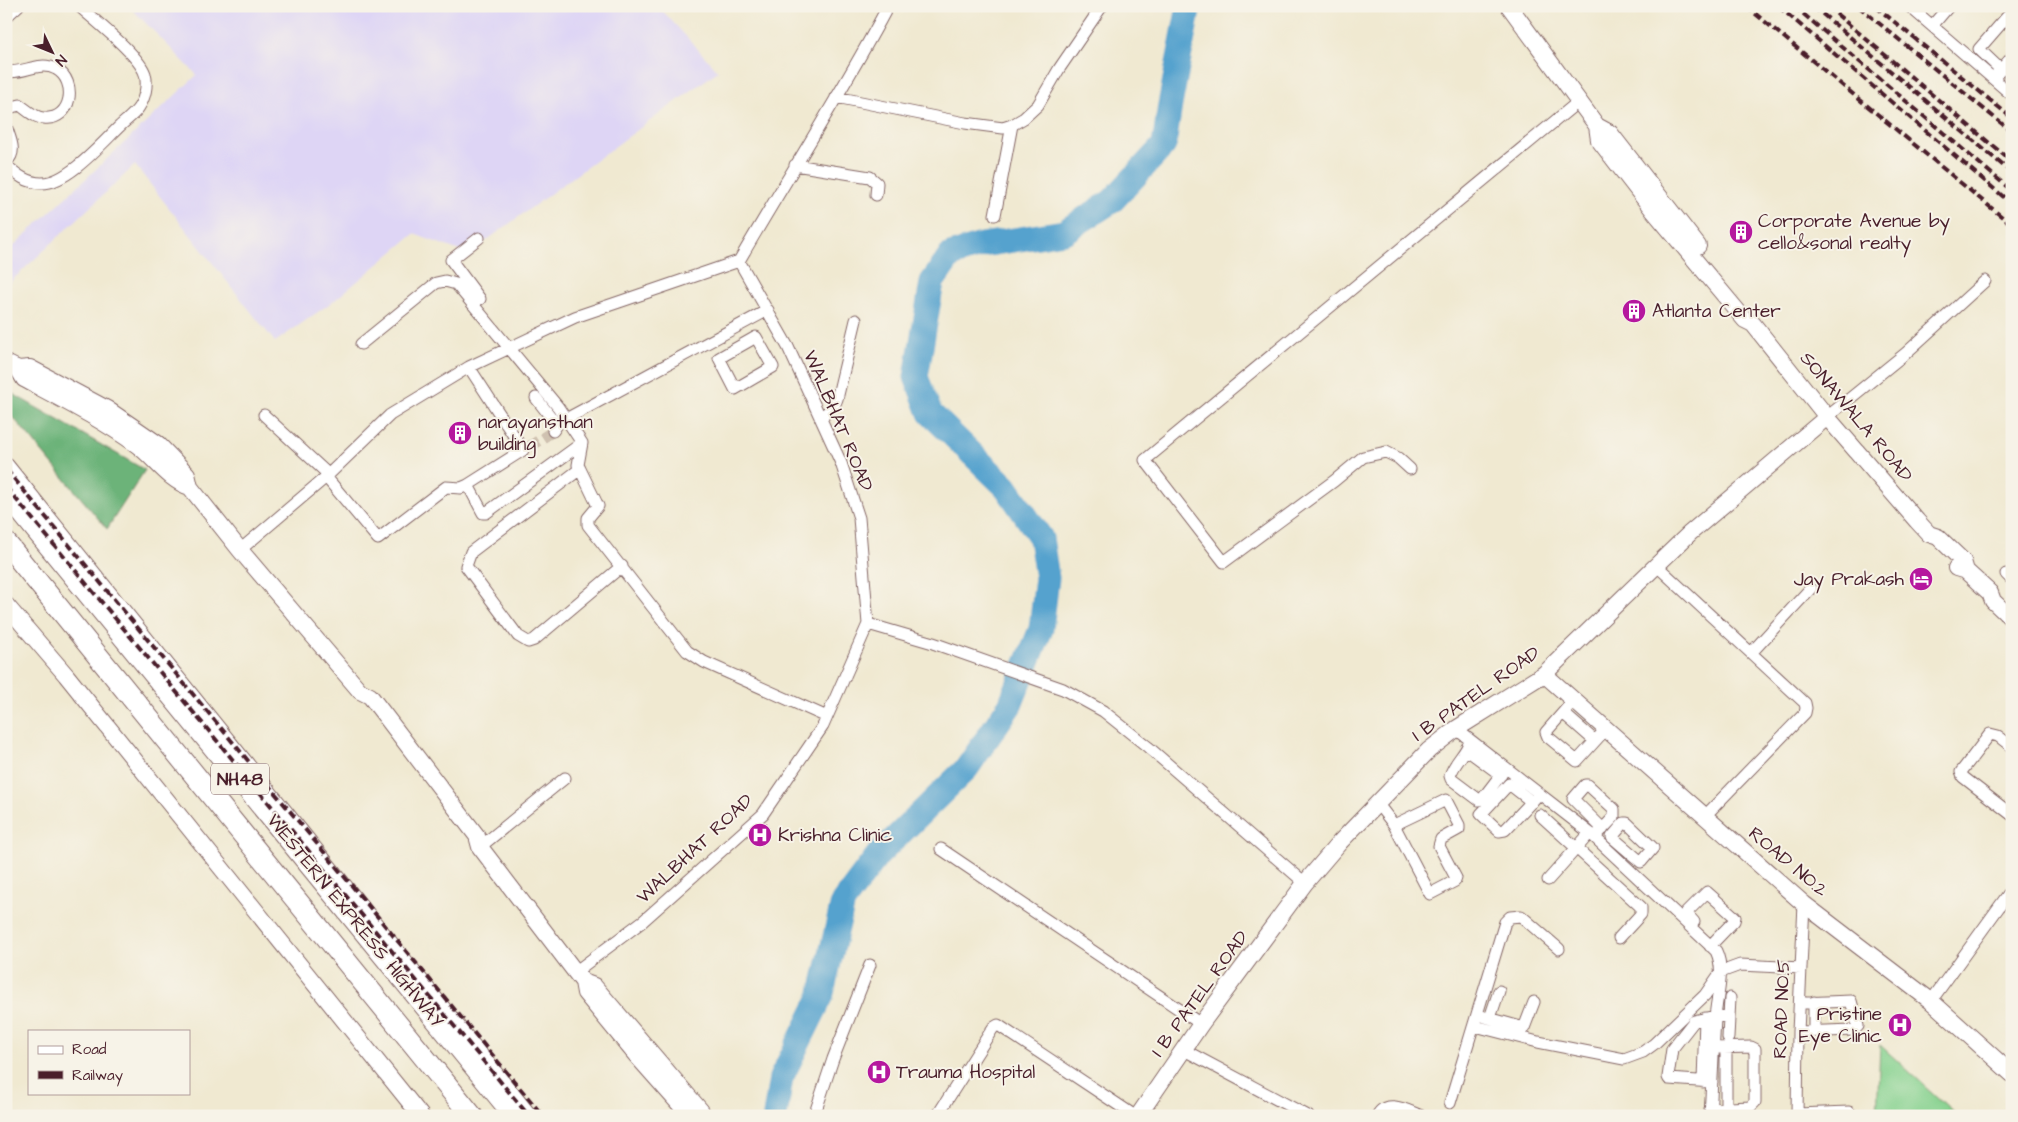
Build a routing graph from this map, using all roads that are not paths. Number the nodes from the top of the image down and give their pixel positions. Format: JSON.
{"nodes":[{"id":1,"x":18,"y":6,"type":"edge"},
{"id":2,"x":80,"y":6,"type":"edge"},
{"id":3,"x":888,"y":6,"type":"edge"},
{"id":4,"x":1102,"y":6,"type":"edge"},
{"id":5,"x":1509,"y":6,"type":"edge"},
{"id":6,"x":1909,"y":6,"type":"edge"},
{"id":7,"x":1945,"y":7,"type":"edge"},
{"id":8,"x":2012,"y":11,"type":"edge"},
{"id":9,"x":6,"y":17,"type":"edge"},
{"id":10,"x":1932,"y":26,"type":"junction"},
{"id":11,"x":2012,"y":58,"type":"edge"},
{"id":12,"x":6,"y":70,"type":"edge"},
{"id":13,"x":2002,"y":74,"type":"edge"},
{"id":14,"x":2012,"y":80,"type":"edge"},
{"id":15,"x":2012,"y":94,"type":"edge"},
{"id":16,"x":836,"y":97,"type":"junction"},
{"id":17,"x":1578,"y":102,"type":"junction"},
{"id":18,"x":6,"y":111,"type":"edge"},
{"id":19,"x":1012,"y":125,"type":"junction"},
{"id":20,"x":6,"y":126,"type":"edge"},
{"id":21,"x":6,"y":163,"type":"edge"},
{"id":22,"x":795,"y":165,"type":"junction"},
{"id":23,"x":876,"y":195,"type":"dead end"},
{"id":24,"x":995,"y":216,"type":"dead end"},
{"id":25,"x":479,"y":238,"type":"dead end"},
{"id":26,"x":739,"y":261,"type":"junction"},
{"id":27,"x":1984,"y":281,"type":"dead end"},
{"id":28,"x":465,"y":288,"type":"junction"},
{"id":29,"x":480,"y":299,"type":"dead end"},
{"id":30,"x":768,"y":310,"type":"junction"},
{"id":31,"x":856,"y":320,"type":"dead end"},
{"id":32,"x":361,"y":344,"type":"dead end"},
{"id":33,"x":509,"y":347,"type":"junction"},
{"id":34,"x":788,"y":347,"type":"junction"},
{"id":35,"x":769,"y":357,"type":"junction"},
{"id":36,"x":12,"y":366,"type":"edge"},
{"id":37,"x":469,"y":367,"type":"junction"},
{"id":38,"x":536,"y":398,"type":"dead end"},
{"id":39,"x":553,"y":410,"type":"junction"},
{"id":40,"x":264,"y":415,"type":"dead end"},
{"id":41,"x":1827,"y":417,"type":"junction"},
{"id":42,"x":821,"y":418,"type":"junction"},
{"id":43,"x":566,"y":419,"type":"junction"},
{"id":44,"x":553,"y":431,"type":"dead end"},
{"id":45,"x":582,"y":444,"type":"junction"},
{"id":46,"x":6,"y":466,"type":"edge"},
{"id":47,"x":580,"y":469,"type":"junction"},
{"id":48,"x":1410,"y":469,"type":"dead end"},
{"id":49,"x":328,"y":476,"type":"junction"},
{"id":50,"x":468,"y":485,"type":"junction"},
{"id":51,"x":6,"y":493,"type":"edge"},
{"id":52,"x":6,"y":543,"type":"edge"},
{"id":53,"x":240,"y":550,"type":"junction"},
{"id":54,"x":1656,"y":565,"type":"junction"},
{"id":55,"x":622,"y":566,"type":"junction"},
{"id":56,"x":1811,"y":588,"type":"dead end"},
{"id":57,"x":1990,"y":593,"type":"junction"},
{"id":58,"x":6,"y":605,"type":"edge"},
{"id":59,"x":2012,"y":607,"type":"edge"},
{"id":60,"x":2012,"y":618,"type":"edge"},
{"id":61,"x":868,"y":624,"type":"junction"},
{"id":62,"x":1751,"y":653,"type":"junction"},
{"id":63,"x":1544,"y":674,"type":"junction"},
{"id":64,"x":1569,"y":707,"type":"junction"},
{"id":65,"x":827,"y":717,"type":"junction"},
{"id":66,"x":1456,"y":729,"type":"junction"},
{"id":67,"x":1600,"y":735,"type":"junction"},
{"id":68,"x":1469,"y":745,"type":"junction"},
{"id":69,"x":2012,"y":746,"type":"edge"},
{"id":70,"x":1504,"y":771,"type":"junction"},
{"id":71,"x":565,"y":778,"type":"dead end"},
{"id":72,"x":1516,"y":782,"type":"junction"},
{"id":73,"x":1535,"y":798,"type":"junction"},
{"id":74,"x":1377,"y":803,"type":"junction"},
{"id":75,"x":1540,"y":815,"type":"dead end"},
{"id":76,"x":2012,"y":815,"type":"edge"},
{"id":77,"x":1704,"y":817,"type":"junction"},
{"id":78,"x":1394,"y":825,"type":"junction"},
{"id":79,"x":1596,"y":833,"type":"junction"},
{"id":80,"x":480,"y":847,"type":"junction"},
{"id":81,"x":1576,"y":848,"type":"junction"},
{"id":82,"x":941,"y":849,"type":"dead end"},
{"id":83,"x":1636,"y":875,"type":"junction"},
{"id":84,"x":1548,"y":880,"type":"dead end"},
{"id":85,"x":1305,"y":883,"type":"junction"},
{"id":86,"x":2012,"y":889,"type":"edge"},
{"id":87,"x":1622,"y":890,"type":"junction"},
{"id":88,"x":1804,"y":904,"type":"junction"},
{"id":89,"x":1688,"y":921,"type":"junction"},
{"id":90,"x":1619,"y":938,"type":"dead end"},
{"id":91,"x":1712,"y":944,"type":"junction"},
{"id":92,"x":1559,"y":949,"type":"dead end"},
{"id":93,"x":870,"y":965,"type":"dead end"},
{"id":94,"x":1801,"y":968,"type":"junction"},
{"id":95,"x":1721,"y":972,"type":"junction"},
{"id":96,"x":579,"y":977,"type":"junction"},
{"id":97,"x":1498,"y":991,"type":"dead end"},
{"id":98,"x":1730,"y":998,"type":"dead end"},
{"id":99,"x":1931,"y":1001,"type":"junction"},
{"id":100,"x":1534,"y":1002,"type":"dead end"},
{"id":101,"x":1814,"y":1002,"type":"junction"},
{"id":102,"x":1801,"y":1003,"type":"junction"},
{"id":103,"x":1710,"y":1017,"type":"junction"},
{"id":104,"x":1729,"y":1017,"type":"junction"},
{"id":105,"x":1490,"y":1018,"type":"junction"},
{"id":106,"x":1476,"y":1020,"type":"junction"},
{"id":107,"x":1201,"y":1024,"type":"junction"},
{"id":108,"x":1798,"y":1032,"type":"junction"},
{"id":109,"x":1814,"y":1032,"type":"junction"},
{"id":110,"x":1727,"y":1043,"type":"junction"},
{"id":111,"x":1711,"y":1046,"type":"junction"},
{"id":112,"x":1184,"y":1050,"type":"junction"},
{"id":113,"x":2012,"y":1074,"type":"edge"},
{"id":114,"x":1708,"y":1082,"type":"junction"},
{"id":115,"x":1450,"y":1103,"type":"dead end"},
{"id":116,"x":1726,"y":1108,"type":"junction"},
{"id":117,"x":1710,"y":1112,"type":"edge"},
{"id":118,"x":1803,"y":1115,"type":"edge"},
{"id":119,"x":421,"y":1116,"type":"edge"},
{"id":120,"x":472,"y":1116,"type":"edge"},
{"id":121,"x":515,"y":1116,"type":"edge"},
{"id":122,"x":529,"y":1116,"type":"edge"},
{"id":123,"x":690,"y":1116,"type":"edge"},
{"id":124,"x":702,"y":1116,"type":"edge"},
{"id":125,"x":814,"y":1116,"type":"edge"},
{"id":126,"x":937,"y":1116,"type":"edge"},
{"id":127,"x":1137,"y":1116,"type":"edge"},
{"id":128,"x":1308,"y":1116,"type":"edge"},
{"id":129,"x":1378,"y":1116,"type":"edge"},
{"id":130,"x":1422,"y":1116,"type":"edge"},
{"id":131,"x":1853,"y":1116,"type":"edge"}],
"edges":[{"from":1,"to":9,"type":"street"},
{"from":2,"to":21,"type":"street"},
{"from":3,"to":16,"type":"street"},
{"from":4,"to":19,"type":"street"},
{"from":5,"to":17,"type":"street","name":"SONAWALA ROAD"},
{"from":6,"to":10,"type":"street"},
{"from":7,"to":10,"type":"street"},
{"from":8,"to":13,"type":"street"},
{"from":10,"to":13,"type":"street"},
{"from":11,"to":13,"type":"street"},
{"from":12,"to":18,"type":"street"},
{"from":13,"to":14,"type":"street"},
{"from":13,"to":15,"type":"street"},
{"from":16,"to":19,"type":"street"},
{"from":16,"to":22,"type":"street"},
{"from":17,"to":41,"type":"street","name":"SONAWALA ROAD"},
{"from":17,"to":48,"type":"street"},
{"from":19,"to":24,"type":"street"},
{"from":20,"to":21,"type":"street"},
{"from":22,"to":23,"type":"street"},
{"from":22,"to":26,"type":"street"},
{"from":25,"to":28,"type":"street"},
{"from":26,"to":30,"type":"street","name":"WALBHAT ROAD"},
{"from":26,"to":33,"type":"street"},
{"from":27,"to":41,"type":"street"},
{"from":28,"to":29,"type":"street"},
{"from":28,"to":32,"type":"street"},
{"from":28,"to":33,"type":"street"},
{"from":30,"to":34,"type":"street","name":"WALBHAT ROAD"},
{"from":30,"to":43,"type":"street"},
{"from":31,"to":42,"type":"street"},
{"from":33,"to":37,"type":"street"},
{"from":33,"to":39,"type":"street"},
{"from":34,"to":35,"type":"street"},
{"from":34,"to":42,"type":"street","name":"WALBHAT ROAD"},
{"from":35,"to":35,"type":"street"},
{"from":36,"to":53,"type":"street"},
{"from":37,"to":49,"type":"street"},
{"from":37,"to":50,"type":"street"},
{"from":38,"to":39,"type":"street"},
{"from":39,"to":43,"type":"street"},
{"from":39,"to":44,"type":"street"},
{"from":40,"to":49,"type":"street"},
{"from":41,"to":54,"type":"street","name":"I B PATEL ROAD"},
{"from":41,"to":57,"type":"street","name":"SONAWALA ROAD"},
{"from":42,"to":61,"type":"street","name":"WALBHAT ROAD"},
{"from":43,"to":45,"type":"street"},
{"from":45,"to":47,"type":"street"},
{"from":45,"to":50,"type":"street"},
{"from":46,"to":122,"type":"street"},
{"from":47,"to":55,"type":"street"},
{"from":47,"to":55,"type":"street"},
{"from":49,"to":50,"type":"street"},
{"from":49,"to":53,"type":"street"},
{"from":51,"to":121,"type":"highway","name":"WESTERN EXPRESS HIGHWAY","number":"NH48"},
{"from":52,"to":120,"type":"highway","name":"WESTERN EXPRESS HIGHWAY","number":"NH48"},
{"from":53,"to":80,"type":"street"},
{"from":54,"to":62,"type":"street"},
{"from":54,"to":63,"type":"street","name":"I B PATEL ROAD"},
{"from":55,"to":65,"type":"street"},
{"from":56,"to":62,"type":"street"},
{"from":57,"to":59,"type":"street","name":"SONAWALA ROAD"},
{"from":57,"to":60,"type":"street","name":"SONAWALA ROAD"},
{"from":58,"to":119,"type":"street"},
{"from":61,"to":65,"type":"street","name":"WALBHAT ROAD"},
{"from":61,"to":85,"type":"street"},
{"from":62,"to":77,"type":"street"},
{"from":63,"to":64,"type":"street","name":"ROAD NO.2"},
{"from":63,"to":66,"type":"street","name":"I B PATEL ROAD"},
{"from":64,"to":67,"type":"street","name":"ROAD NO.2"},
{"from":64,"to":67,"type":"street"},
{"from":65,"to":96,"type":"street","name":"WALBHAT ROAD"},
{"from":66,"to":68,"type":"street"},
{"from":66,"to":74,"type":"street","name":"I B PATEL ROAD"},
{"from":67,"to":77,"type":"street","name":"ROAD NO.2"},
{"from":68,"to":70,"type":"street"},
{"from":68,"to":70,"type":"street"},
{"from":69,"to":76,"type":"street"},
{"from":70,"to":72,"type":"street"},
{"from":71,"to":80,"type":"street"},
{"from":72,"to":73,"type":"street"},
{"from":72,"to":73,"type":"street"},
{"from":73,"to":79,"type":"street"},
{"from":74,"to":78,"type":"street"},
{"from":74,"to":85,"type":"street","name":"I B PATEL ROAD"},
{"from":75,"to":81,"type":"street"},
{"from":77,"to":88,"type":"street","name":"ROAD NO.2"},
{"from":78,"to":78,"type":"street"},
{"from":79,"to":81,"type":"street"},
{"from":79,"to":83,"type":"street"},
{"from":80,"to":96,"type":"street"},
{"from":81,"to":84,"type":"street"},
{"from":81,"to":87,"type":"street"},
{"from":82,"to":107,"type":"street"},
{"from":83,"to":87,"type":"street"},
{"from":83,"to":89,"type":"street"},
{"from":85,"to":107,"type":"street","name":"I B PATEL ROAD"},
{"from":86,"to":99,"type":"street"},
{"from":87,"to":90,"type":"street"},
{"from":88,"to":94,"type":"street","name":"ROAD NO.5"},
{"from":88,"to":99,"type":"street","name":"ROAD NO.2"},
{"from":89,"to":91,"type":"street"},
{"from":89,"to":91,"type":"street"},
{"from":91,"to":95,"type":"street"},
{"from":92,"to":106,"type":"street"},
{"from":93,"to":125,"type":"street"},
{"from":94,"to":95,"type":"street"},
{"from":94,"to":102,"type":"street","name":"ROAD NO.5"},
{"from":95,"to":103,"type":"street"},
{"from":95,"to":106,"type":"street"},
{"from":96,"to":123,"type":"street"},
{"from":96,"to":124,"type":"street"},
{"from":97,"to":105,"type":"street"},
{"from":98,"to":104,"type":"street"},
{"from":99,"to":113,"type":"street","name":"ROAD NO.2"},
{"from":100,"to":105,"type":"street"},
{"from":101,"to":102,"type":"street"},
{"from":101,"to":109,"type":"street"},
{"from":101,"to":109,"type":"street"},
{"from":102,"to":108,"type":"street","name":"ROAD NO.5"},
{"from":103,"to":104,"type":"street"},
{"from":103,"to":111,"type":"street"},
{"from":103,"to":114,"type":"street"},
{"from":104,"to":110,"type":"street"},
{"from":105,"to":106,"type":"street"},
{"from":106,"to":115,"type":"street"},
{"from":107,"to":112,"type":"street","name":"I B PATEL ROAD"},
{"from":108,"to":109,"type":"street"},
{"from":108,"to":118,"type":"street","name":"ROAD NO.5"},
{"from":110,"to":111,"type":"street"},
{"from":110,"to":116,"type":"street"},
{"from":110,"to":116,"type":"street"},
{"from":111,"to":114,"type":"street"},
{"from":112,"to":127,"type":"street","name":"I B PATEL ROAD"},
{"from":112,"to":128,"type":"street"},
{"from":114,"to":117,"type":"street"},
{"from":116,"to":117,"type":"street"},
{"from":118,"to":131,"type":"street"},
{"from":126,"to":127,"type":"street"},
{"from":129,"to":130,"type":"street"}]}
